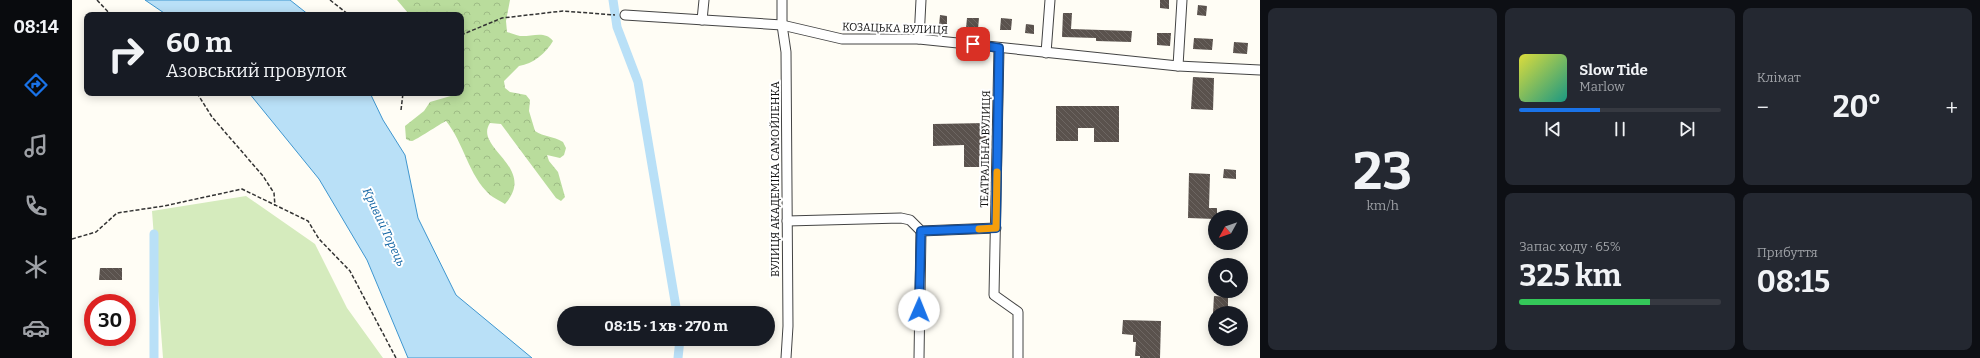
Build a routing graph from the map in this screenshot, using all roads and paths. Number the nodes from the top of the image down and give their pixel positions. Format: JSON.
{"nodes":[{"id":1,"x":97,"y":0,"type":"edge"},
{"id":2,"x":330,"y":0,"type":"edge"},
{"id":3,"x":704,"y":0,"type":"edge"},
{"id":4,"x":782,"y":0,"type":"edge"},
{"id":5,"x":921,"y":0,"type":"edge"},
{"id":6,"x":1050,"y":0,"type":"edge"},
{"id":7,"x":1182,"y":0,"type":"edge"},
{"id":8,"x":108,"y":12,"type":"edge"},
{"id":9,"x":344,"y":12,"type":"edge"},
{"id":10,"x":622,"y":15,"type":"joint"},
{"id":11,"x":702,"y":20,"type":"junction"},
{"id":12,"x":782,"y":26,"type":"junction"},
{"id":13,"x":464,"y":33,"type":"edge"},
{"id":14,"x":919,"y":39,"type":"junction"},
{"id":15,"x":999,"y":48,"type":"junction"},
{"id":16,"x":1046,"y":53,"type":"junction"},
{"id":17,"x":1178,"y":66,"type":"junction"},
{"id":18,"x":1260,"y":70,"type":"edge"},
{"id":19,"x":199,"y":96,"type":"edge"},
{"id":20,"x":403,"y":96,"type":"edge"},
{"id":21,"x":401,"y":110,"type":"dead end"},
{"id":22,"x":275,"y":206,"type":"junction"},
{"id":23,"x":787,"y":221,"type":"junction"},
{"id":24,"x":996,"y":228,"type":"junction"},
{"id":25,"x":921,"y":231,"type":"junction"},
{"id":26,"x":72,"y":239,"type":"edge"},
{"id":27,"x":396,"y":358,"type":"edge"},
{"id":28,"x":786,"y":358,"type":"edge"},
{"id":29,"x":919,"y":358,"type":"edge"},
{"id":30,"x":1018,"y":358,"type":"edge"}],
"edges":[{"from":1,"to":8,"type":"path"},
{"from":2,"to":9,"type":"path"},
{"from":3,"to":11,"type":"street"},
{"from":4,"to":12,"type":"street","name":"ВУЛИЦЯ АКАДЕМІКА САМОЙЛЕНКА"},
{"from":5,"to":14,"type":"street"},
{"from":6,"to":16,"type":"street"},
{"from":7,"to":17,"type":"street"},
{"from":10,"to":11,"type":"street","name":"КОЗАЦЬКА ВУЛИЦЯ"},
{"from":10,"to":13,"type":"path"},
{"from":11,"to":12,"type":"street","name":"КОЗАЦЬКА ВУЛИЦЯ"},
{"from":12,"to":14,"type":"street","name":"КОЗАЦЬКА ВУЛИЦЯ"},
{"from":12,"to":23,"type":"street","name":"ВУЛИЦЯ АКАДЕМІКА САМОЙЛЕНКА"},
{"from":14,"to":15,"type":"street","name":"КОЗАЦЬКА ВУЛИЦЯ"},
{"from":15,"to":16,"type":"street","name":"КОЗАЦЬКА ВУЛИЦЯ"},
{"from":15,"to":24,"type":"street","name":"ТЕАТРАЛЬНА ВУЛИЦЯ"},
{"from":16,"to":17,"type":"street","name":"КОЗАЦЬКА ВУЛИЦЯ"},
{"from":17,"to":18,"type":"street","name":"КОЗАЦЬКА ВУЛИЦЯ"},
{"from":19,"to":22,"type":"path"},
{"from":20,"to":21,"type":"path"},
{"from":22,"to":26,"type":"path"},
{"from":22,"to":27,"type":"path"},
{"from":23,"to":25,"type":"street"},
{"from":23,"to":28,"type":"street","name":"ВУЛИЦЯ АКАДЕМІКА САМОЙЛЕНКА"},
{"from":24,"to":25,"type":"street"},
{"from":24,"to":30,"type":"street","name":"ТЕАТРАЛЬНА ВУЛИЦЯ"},
{"from":25,"to":29,"type":"street"}]}
